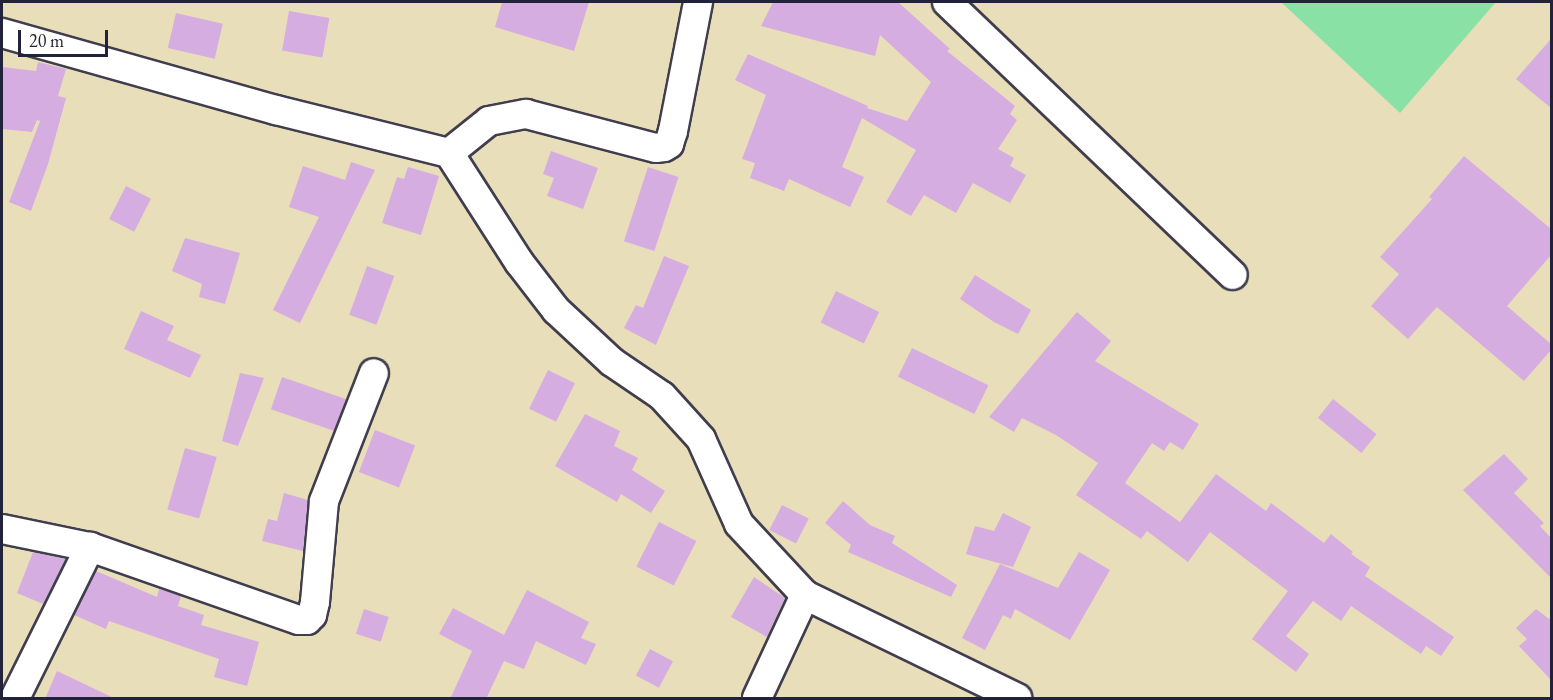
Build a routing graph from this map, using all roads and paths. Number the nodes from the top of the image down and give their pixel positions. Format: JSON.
{"nodes":[{"id":1,"x":698,"y":2,"type":"edge"},
{"id":2,"x":946,"y":2,"type":"edge"},
{"id":3,"x":2,"y":33,"type":"edge"},
{"id":4,"x":449,"y":153,"type":"junction"},
{"id":5,"x":1233,"y":275,"type":"dead end"},
{"id":6,"x":374,"y":373,"type":"dead end"},
{"id":7,"x":2,"y":529,"type":"edge"},
{"id":8,"x":90,"y":547,"type":"junction"},
{"id":9,"x":805,"y":595,"type":"junction"},
{"id":10,"x":15,"y":699,"type":"edge"},
{"id":11,"x":757,"y":699,"type":"edge"},
{"id":12,"x":1017,"y":699,"type":"edge"}],
"edges":[{"from":1,"to":4,"type":"street"},
{"from":2,"to":5,"type":"street"},
{"from":3,"to":4,"type":"street"},
{"from":4,"to":9,"type":"street"},
{"from":6,"to":8,"type":"street"},
{"from":7,"to":8,"type":"street"},
{"from":8,"to":10,"type":"street"},
{"from":9,"to":11,"type":"street"},
{"from":9,"to":12,"type":"street"}]}
